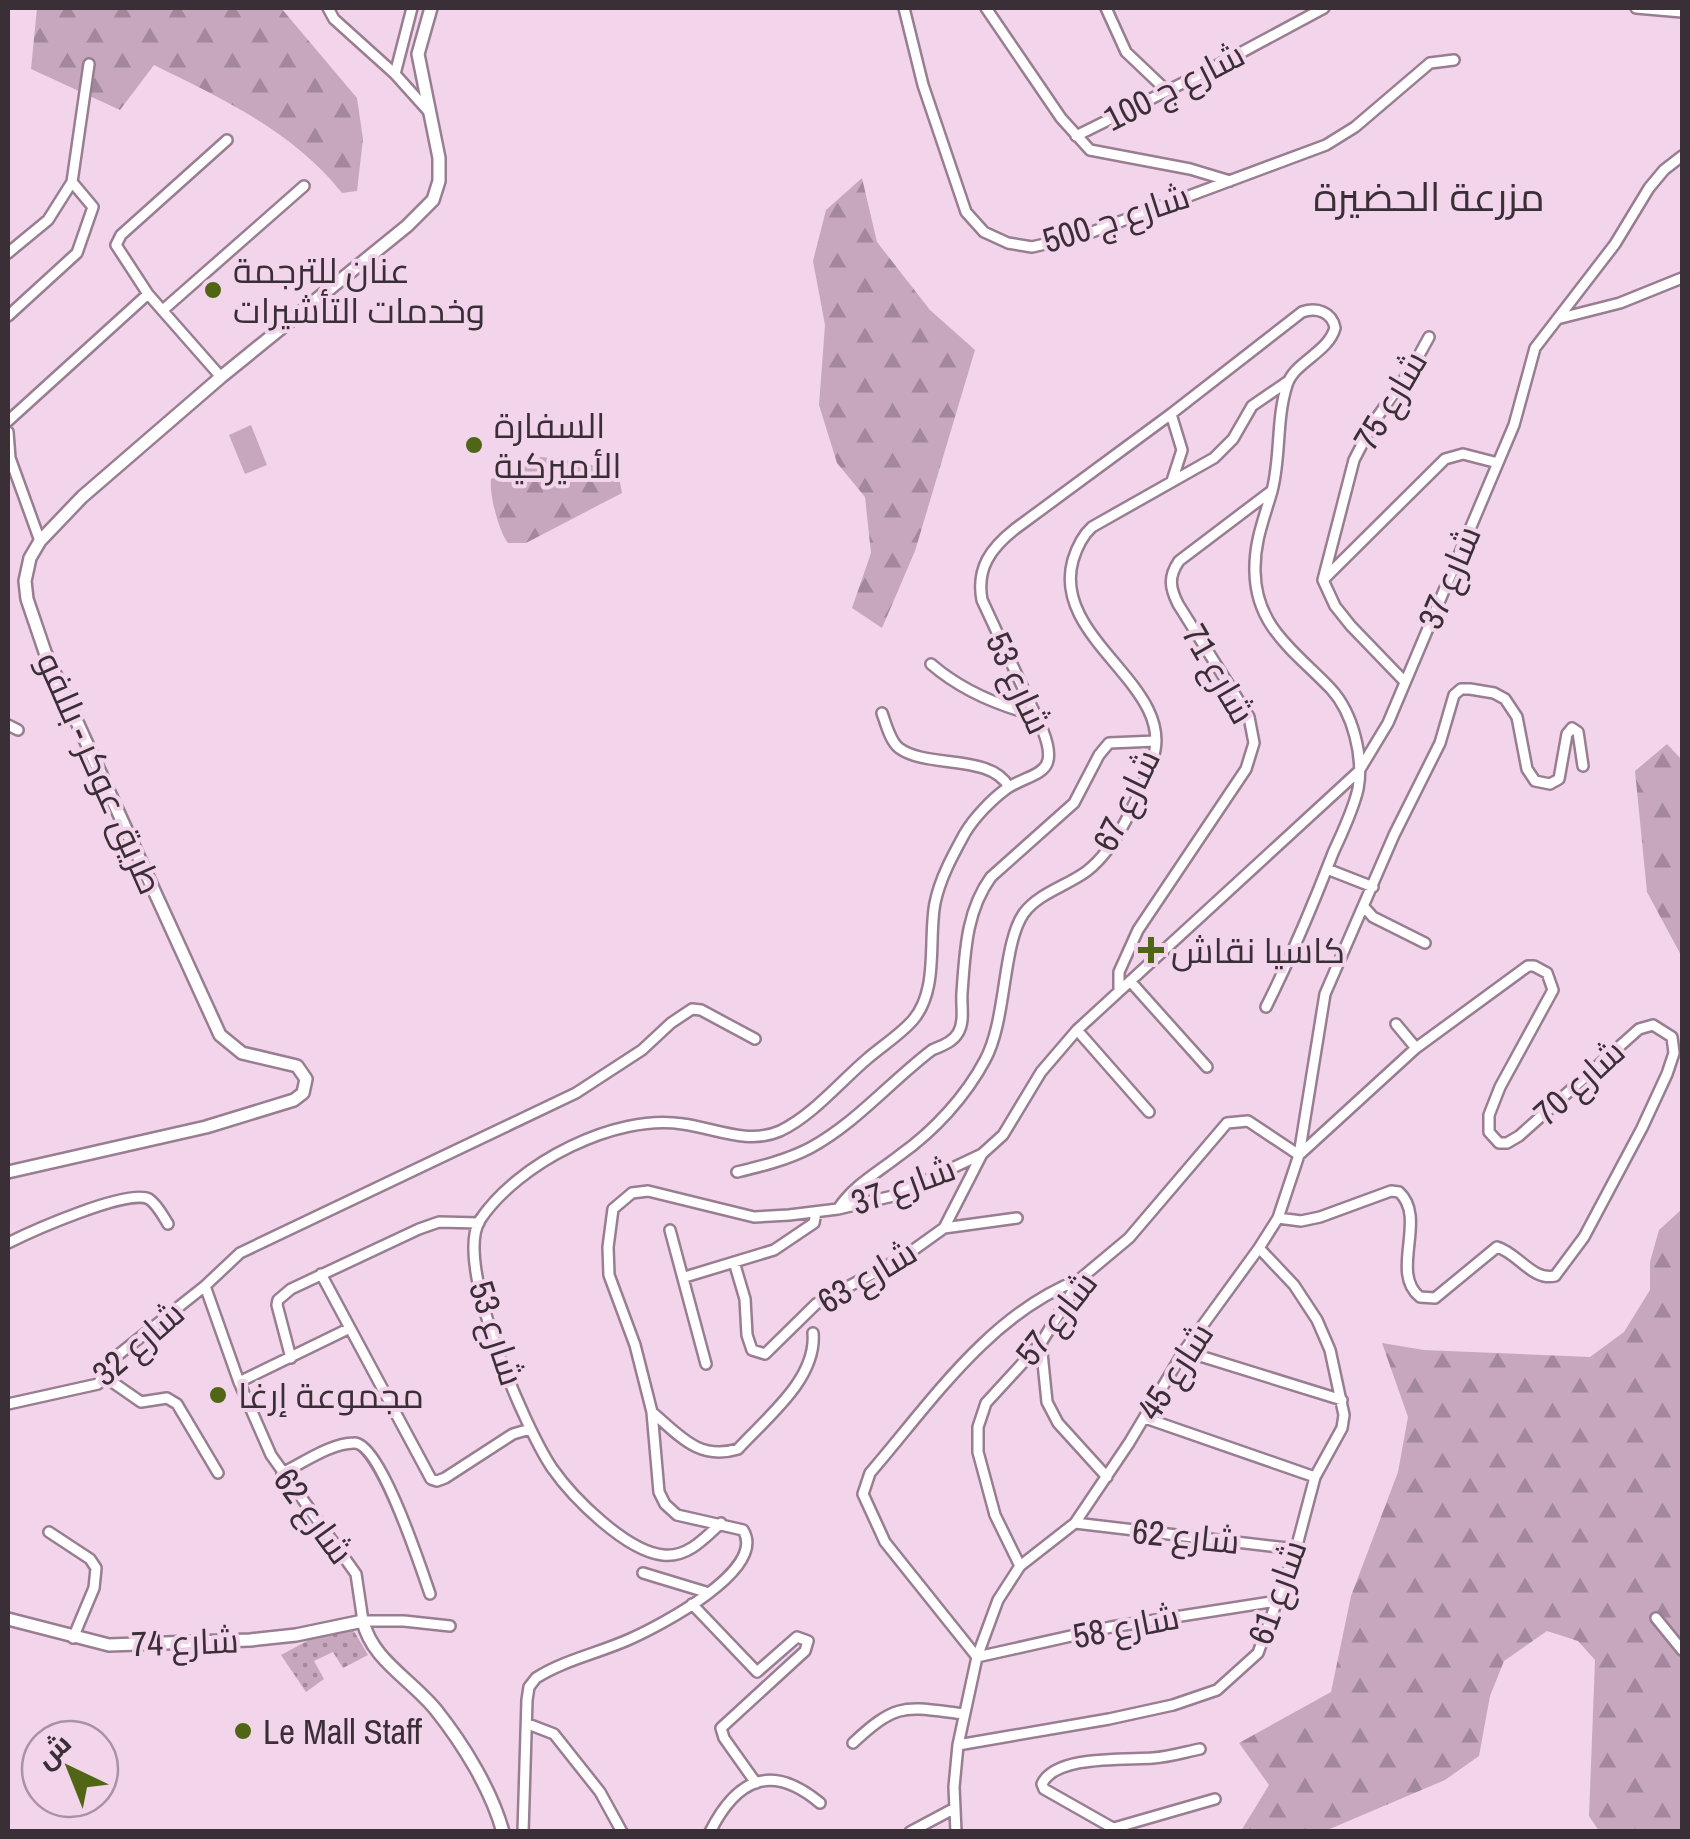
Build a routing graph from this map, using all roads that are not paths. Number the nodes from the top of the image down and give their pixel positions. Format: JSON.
{"nodes":[{"id":1,"x":412,"y":8,"type":"edge"},
{"id":2,"x":430,"y":8,"type":"edge"},
{"id":3,"x":904,"y":8,"type":"edge"},
{"id":4,"x":986,"y":8,"type":"edge"},
{"id":5,"x":1106,"y":8,"type":"edge"},
{"id":6,"x":1324,"y":8,"type":"edge"},
{"id":7,"x":1636,"y":8,"type":"edge"},
{"id":8,"x":331,"y":10,"type":"edge"},
{"id":9,"x":1682,"y":12,"type":"edge"},
{"id":10,"x":1454,"y":60,"type":"dead end"},
{"id":11,"x":89,"y":64,"type":"dead end"},
{"id":12,"x":396,"y":74,"type":"junction"},
{"id":13,"x":1166,"y":90,"type":"junction"},
{"id":14,"x":432,"y":115,"type":"junction"},
{"id":15,"x":1076,"y":136,"type":"junction"},
{"id":16,"x":227,"y":140,"type":"dead end"},
{"id":17,"x":1682,"y":156,"type":"edge"},
{"id":18,"x":1230,"y":181,"type":"junction"},
{"id":19,"x":72,"y":182,"type":"junction"},
{"id":20,"x":304,"y":186,"type":"dead end"},
{"id":21,"x":8,"y":253,"type":"edge"},
{"id":22,"x":1682,"y":278,"type":"edge"},
{"id":23,"x":148,"y":294,"type":"junction"},
{"id":24,"x":163,"y":310,"type":"junction"},
{"id":25,"x":8,"y":316,"type":"edge"},
{"id":26,"x":1557,"y":319,"type":"junction"},
{"id":27,"x":1429,"y":337,"type":"dead end"},
{"id":28,"x":221,"y":376,"type":"junction"},
{"id":29,"x":1287,"y":382,"type":"junction"},
{"id":30,"x":1171,"y":414,"type":"junction"},
{"id":31,"x":8,"y":421,"type":"edge"},
{"id":32,"x":8,"y":432,"type":"edge"},
{"id":33,"x":9,"y":457,"type":"edge"},
{"id":34,"x":1498,"y":463,"type":"junction"},
{"id":35,"x":1170,"y":484,"type":"junction"},
{"id":36,"x":1272,"y":490,"type":"junction"},
{"id":37,"x":40,"y":541,"type":"junction"},
{"id":38,"x":1323,"y":580,"type":"junction"},
{"id":39,"x":931,"y":664,"type":"dead end"},
{"id":40,"x":1405,"y":682,"type":"junction"},
{"id":41,"x":882,"y":713,"type":"dead end"},
{"id":42,"x":1035,"y":714,"type":"junction"},
{"id":43,"x":8,"y":725,"type":"edge"},
{"id":44,"x":18,"y":730,"type":"dead end"},
{"id":45,"x":1156,"y":741,"type":"junction"},
{"id":46,"x":1583,"y":766,"type":"dead end"},
{"id":47,"x":1359,"y":771,"type":"junction"},
{"id":48,"x":1009,"y":787,"type":"junction"},
{"id":49,"x":1327,"y":870,"type":"junction"},
{"id":50,"x":1373,"y":888,"type":"junction"},
{"id":51,"x":1364,"y":907,"type":"junction"},
{"id":52,"x":1426,"y":943,"type":"dead end"},
{"id":53,"x":1130,"y":981,"type":"junction"},
{"id":54,"x":1118,"y":991,"type":"junction"},
{"id":55,"x":1266,"y":1007,"type":"dead end"},
{"id":56,"x":1396,"y":1024,"type":"dead end"},
{"id":57,"x":1077,"y":1030,"type":"junction"},
{"id":58,"x":754,"y":1039,"type":"dead end"},
{"id":59,"x":1416,"y":1048,"type":"junction"},
{"id":60,"x":1208,"y":1067,"type":"dead end"},
{"id":61,"x":1150,"y":1112,"type":"dead end"},
{"id":62,"x":982,"y":1154,"type":"junction"},
{"id":63,"x":1299,"y":1155,"type":"junction"},
{"id":64,"x":8,"y":1172,"type":"edge"},
{"id":65,"x":736,"y":1172,"type":"dead end"},
{"id":66,"x":838,"y":1210,"type":"junction"},
{"id":67,"x":816,"y":1212,"type":"junction"},
{"id":68,"x":1017,"y":1218,"type":"dead end"},
{"id":69,"x":1278,"y":1218,"type":"junction"},
{"id":70,"x":478,"y":1223,"type":"junction"},
{"id":71,"x":168,"y":1224,"type":"dead end"},
{"id":72,"x":944,"y":1228,"type":"junction"},
{"id":73,"x":670,"y":1230,"type":"dead end"},
{"id":74,"x":8,"y":1243,"type":"edge"},
{"id":75,"x":1260,"y":1248,"type":"junction"},
{"id":76,"x":734,"y":1262,"type":"junction"},
{"id":77,"x":321,"y":1274,"type":"junction"},
{"id":78,"x":685,"y":1277,"type":"junction"},
{"id":79,"x":1080,"y":1279,"type":"junction"},
{"id":80,"x":206,"y":1286,"type":"junction"},
{"id":81,"x":350,"y":1328,"type":"junction"},
{"id":82,"x":813,"y":1333,"type":"dead end"},
{"id":83,"x":1041,"y":1343,"type":"junction"},
{"id":84,"x":1184,"y":1351,"type":"junction"},
{"id":85,"x":292,"y":1358,"type":"junction"},
{"id":86,"x":706,"y":1364,"type":"dead end"},
{"id":87,"x":104,"y":1377,"type":"junction"},
{"id":88,"x":239,"y":1382,"type":"junction"},
{"id":89,"x":1342,"y":1400,"type":"junction"},
{"id":90,"x":8,"y":1404,"type":"edge"},
{"id":91,"x":652,"y":1412,"type":"junction"},
{"id":92,"x":1145,"y":1418,"type":"junction"},
{"id":93,"x":530,"y":1430,"type":"junction"},
{"id":94,"x":218,"y":1473,"type":"dead end"},
{"id":95,"x":282,"y":1473,"type":"junction"},
{"id":96,"x":1315,"y":1476,"type":"junction"},
{"id":97,"x":1107,"y":1477,"type":"junction"},
{"id":98,"x":720,"y":1523,"type":"junction"},
{"id":99,"x":1075,"y":1524,"type":"junction"},
{"id":100,"x":50,"y":1532,"type":"dead end"},
{"id":101,"x":1296,"y":1548,"type":"junction"},
{"id":102,"x":1020,"y":1566,"type":"junction"},
{"id":103,"x":642,"y":1573,"type":"dead end"},
{"id":104,"x":709,"y":1593,"type":"junction"},
{"id":105,"x":430,"y":1594,"type":"dead end"},
{"id":106,"x":1277,"y":1601,"type":"junction"},
{"id":107,"x":692,"y":1604,"type":"junction"},
{"id":108,"x":1656,"y":1618,"type":"dead end"},
{"id":109,"x":8,"y":1619,"type":"edge"},
{"id":110,"x":364,"y":1621,"type":"junction"},
{"id":111,"x":450,"y":1626,"type":"dead end"},
{"id":112,"x":73,"y":1638,"type":"junction"},
{"id":113,"x":1682,"y":1650,"type":"edge"},
{"id":114,"x":976,"y":1657,"type":"junction"},
{"id":115,"x":964,"y":1714,"type":"junction"},
{"id":116,"x":528,"y":1724,"type":"junction"},
{"id":117,"x":853,"y":1743,"type":"dead end"},
{"id":118,"x":958,"y":1745,"type":"junction"},
{"id":119,"x":1200,"y":1748,"type":"dead end"},
{"id":120,"x":756,"y":1783,"type":"junction"},
{"id":121,"x":1215,"y":1799,"type":"dead end"},
{"id":122,"x":820,"y":1803,"type":"dead end"},
{"id":123,"x":955,"y":1808,"type":"junction"},
{"id":124,"x":1114,"y":1830,"type":"edge"},
{"id":125,"x":503,"y":1832,"type":"edge"},
{"id":126,"x":522,"y":1832,"type":"edge"},
{"id":127,"x":622,"y":1832,"type":"edge"},
{"id":128,"x":710,"y":1832,"type":"edge"},
{"id":129,"x":910,"y":1832,"type":"edge"},
{"id":130,"x":956,"y":1832,"type":"edge"}],
"edges":[{"from":1,"to":12,"type":"street"},
{"from":2,"to":14,"type":"street","name":"طريق عوكر - بللفو"},
{"from":3,"to":18,"type":"street","name":"شارع ج 500"},
{"from":4,"to":15,"type":"street"},
{"from":5,"to":13,"type":"street"},
{"from":6,"to":13,"type":"street","name":"شارع ج 100"},
{"from":7,"to":9,"type":"street"},
{"from":8,"to":12,"type":"street"},
{"from":10,"to":18,"type":"street","name":"شارع ج 500"},
{"from":11,"to":19,"type":"street"},
{"from":12,"to":14,"type":"street"},
{"from":13,"to":15,"type":"street","name":"شارع ج 100"},
{"from":14,"to":28,"type":"street","name":"طريق عوكر - بللفو"},
{"from":15,"to":18,"type":"street"},
{"from":16,"to":23,"type":"street"},
{"from":17,"to":26,"type":"street","name":"شارع 37"},
{"from":19,"to":21,"type":"street"},
{"from":19,"to":25,"type":"street"},
{"from":20,"to":24,"type":"street"},
{"from":22,"to":26,"type":"street"},
{"from":23,"to":24,"type":"street"},
{"from":23,"to":31,"type":"street"},
{"from":24,"to":28,"type":"street"},
{"from":26,"to":34,"type":"street","name":"شارع 37"},
{"from":27,"to":38,"type":"street","name":"شارع 75"},
{"from":28,"to":37,"type":"street","name":"طريق عوكر - بللفو"},
{"from":29,"to":30,"type":"street","name":"شارع 53"},
{"from":29,"to":35,"type":"street","name":"شارع 67"},
{"from":29,"to":36,"type":"street"},
{"from":30,"to":35,"type":"street"},
{"from":30,"to":42,"type":"street","name":"شارع 53"},
{"from":32,"to":33,"type":"street"},
{"from":33,"to":37,"type":"street"},
{"from":34,"to":38,"type":"street","name":"شارع 75"},
{"from":34,"to":40,"type":"street","name":"شارع 37"},
{"from":35,"to":45,"type":"street","name":"شارع 67"},
{"from":36,"to":47,"type":"street"},
{"from":36,"to":54,"type":"street","name":"شارع 71"},
{"from":37,"to":64,"type":"street","name":"طريق عوكر - بللفو"},
{"from":38,"to":40,"type":"street"},
{"from":39,"to":42,"type":"street"},
{"from":40,"to":47,"type":"street","name":"شارع 37"},
{"from":41,"to":48,"type":"street"},
{"from":42,"to":48,"type":"street","name":"شارع 53"},
{"from":43,"to":44,"type":"street"},
{"from":45,"to":65,"type":"street"},
{"from":45,"to":66,"type":"street","name":"شارع 67"},
{"from":46,"to":50,"type":"street","name":"شارع 45"},
{"from":47,"to":49,"type":"street"},
{"from":47,"to":53,"type":"street","name":"شارع 37"},
{"from":48,"to":70,"type":"street","name":"شارع 53"},
{"from":49,"to":50,"type":"street"},
{"from":49,"to":55,"type":"street"},
{"from":50,"to":51,"type":"street","name":"شارع 45"},
{"from":51,"to":52,"type":"street"},
{"from":51,"to":63,"type":"street","name":"شارع 45"},
{"from":53,"to":54,"type":"street","name":"شارع 37"},
{"from":53,"to":60,"type":"street"},
{"from":54,"to":57,"type":"street","name":"شارع 37"},
{"from":56,"to":59,"type":"street"},
{"from":57,"to":61,"type":"street"},
{"from":57,"to":62,"type":"street","name":"شارع 37"},
{"from":58,"to":80,"type":"street","name":"شارع 32"},
{"from":59,"to":63,"type":"street","name":"شارع 70"},
{"from":59,"to":69,"type":"street","name":"شارع 70"},
{"from":62,"to":66,"type":"street","name":"شارع 37"},
{"from":62,"to":72,"type":"street","name":"شارع 63"},
{"from":63,"to":69,"type":"street","name":"شارع 45"},
{"from":63,"to":79,"type":"street","name":"شارع 57"},
{"from":66,"to":67,"type":"street","name":"شارع 37"},
{"from":67,"to":76,"type":"street"},
{"from":67,"to":91,"type":"street","name":"شارع 37"},
{"from":68,"to":72,"type":"street"},
{"from":69,"to":75,"type":"street","name":"شارع 45"},
{"from":70,"to":77,"type":"street"},
{"from":70,"to":93,"type":"street","name":"شارع 53"},
{"from":71,"to":74,"type":"street"},
{"from":72,"to":76,"type":"street","name":"شارع 63"},
{"from":73,"to":78,"type":"street"},
{"from":75,"to":84,"type":"street","name":"شارع 45"},
{"from":75,"to":89,"type":"street","name":"شارع 61"},
{"from":76,"to":78,"type":"street"},
{"from":77,"to":81,"type":"street"},
{"from":77,"to":85,"type":"street"},
{"from":78,"to":86,"type":"street"},
{"from":79,"to":83,"type":"street","name":"شارع 57"},
{"from":79,"to":114,"type":"street"},
{"from":80,"to":87,"type":"street","name":"شارع 32"},
{"from":80,"to":88,"type":"street","name":"شارع 62"},
{"from":81,"to":85,"type":"street"},
{"from":81,"to":93,"type":"street"},
{"from":82,"to":91,"type":"street"},
{"from":83,"to":97,"type":"street"},
{"from":83,"to":102,"type":"street","name":"شارع 57"},
{"from":84,"to":89,"type":"street"},
{"from":84,"to":92,"type":"street","name":"شارع 45"},
{"from":85,"to":88,"type":"street"},
{"from":87,"to":90,"type":"street","name":"شارع 32"},
{"from":87,"to":94,"type":"street"},
{"from":88,"to":95,"type":"street","name":"شارع 62"},
{"from":89,"to":96,"type":"street","name":"شارع 61"},
{"from":91,"to":98,"type":"street","name":"شارع 37"},
{"from":92,"to":96,"type":"street"},
{"from":92,"to":97,"type":"street","name":"شارع 45"},
{"from":93,"to":98,"type":"street","name":"شارع 53"},
{"from":95,"to":105,"type":"street"},
{"from":95,"to":110,"type":"street","name":"شارع 62"},
{"from":96,"to":101,"type":"street","name":"شارع 61"},
{"from":97,"to":99,"type":"street","name":"شارع 45"},
{"from":98,"to":104,"type":"street"},
{"from":99,"to":101,"type":"street","name":"شارع 62"},
{"from":99,"to":102,"type":"street","name":"شارع 45"},
{"from":100,"to":112,"type":"street"},
{"from":101,"to":106,"type":"street","name":"شارع 61"},
{"from":102,"to":114,"type":"street","name":"شارع 45"},
{"from":103,"to":104,"type":"street"},
{"from":104,"to":107,"type":"street"},
{"from":106,"to":114,"type":"street","name":"شارع 58"},
{"from":106,"to":118,"type":"street","name":"شارع 61"},
{"from":107,"to":116,"type":"street"},
{"from":107,"to":120,"type":"street"},
{"from":108,"to":113,"type":"street"},
{"from":109,"to":112,"type":"street","name":"شارع 74"},
{"from":110,"to":111,"type":"street"},
{"from":110,"to":112,"type":"street","name":"شارع 74"},
{"from":110,"to":125,"type":"street","name":"شارع 62"},
{"from":114,"to":115,"type":"street","name":"شارع 45"},
{"from":115,"to":117,"type":"street"},
{"from":115,"to":118,"type":"street","name":"شارع 45"},
{"from":116,"to":126,"type":"street"},
{"from":116,"to":127,"type":"street"},
{"from":118,"to":123,"type":"street","name":"شارع 45"},
{"from":119,"to":124,"type":"street"},
{"from":120,"to":122,"type":"street"},
{"from":120,"to":128,"type":"street"},
{"from":121,"to":124,"type":"street"},
{"from":123,"to":129,"type":"street"},
{"from":123,"to":130,"type":"street","name":"شارع 45"}]}
